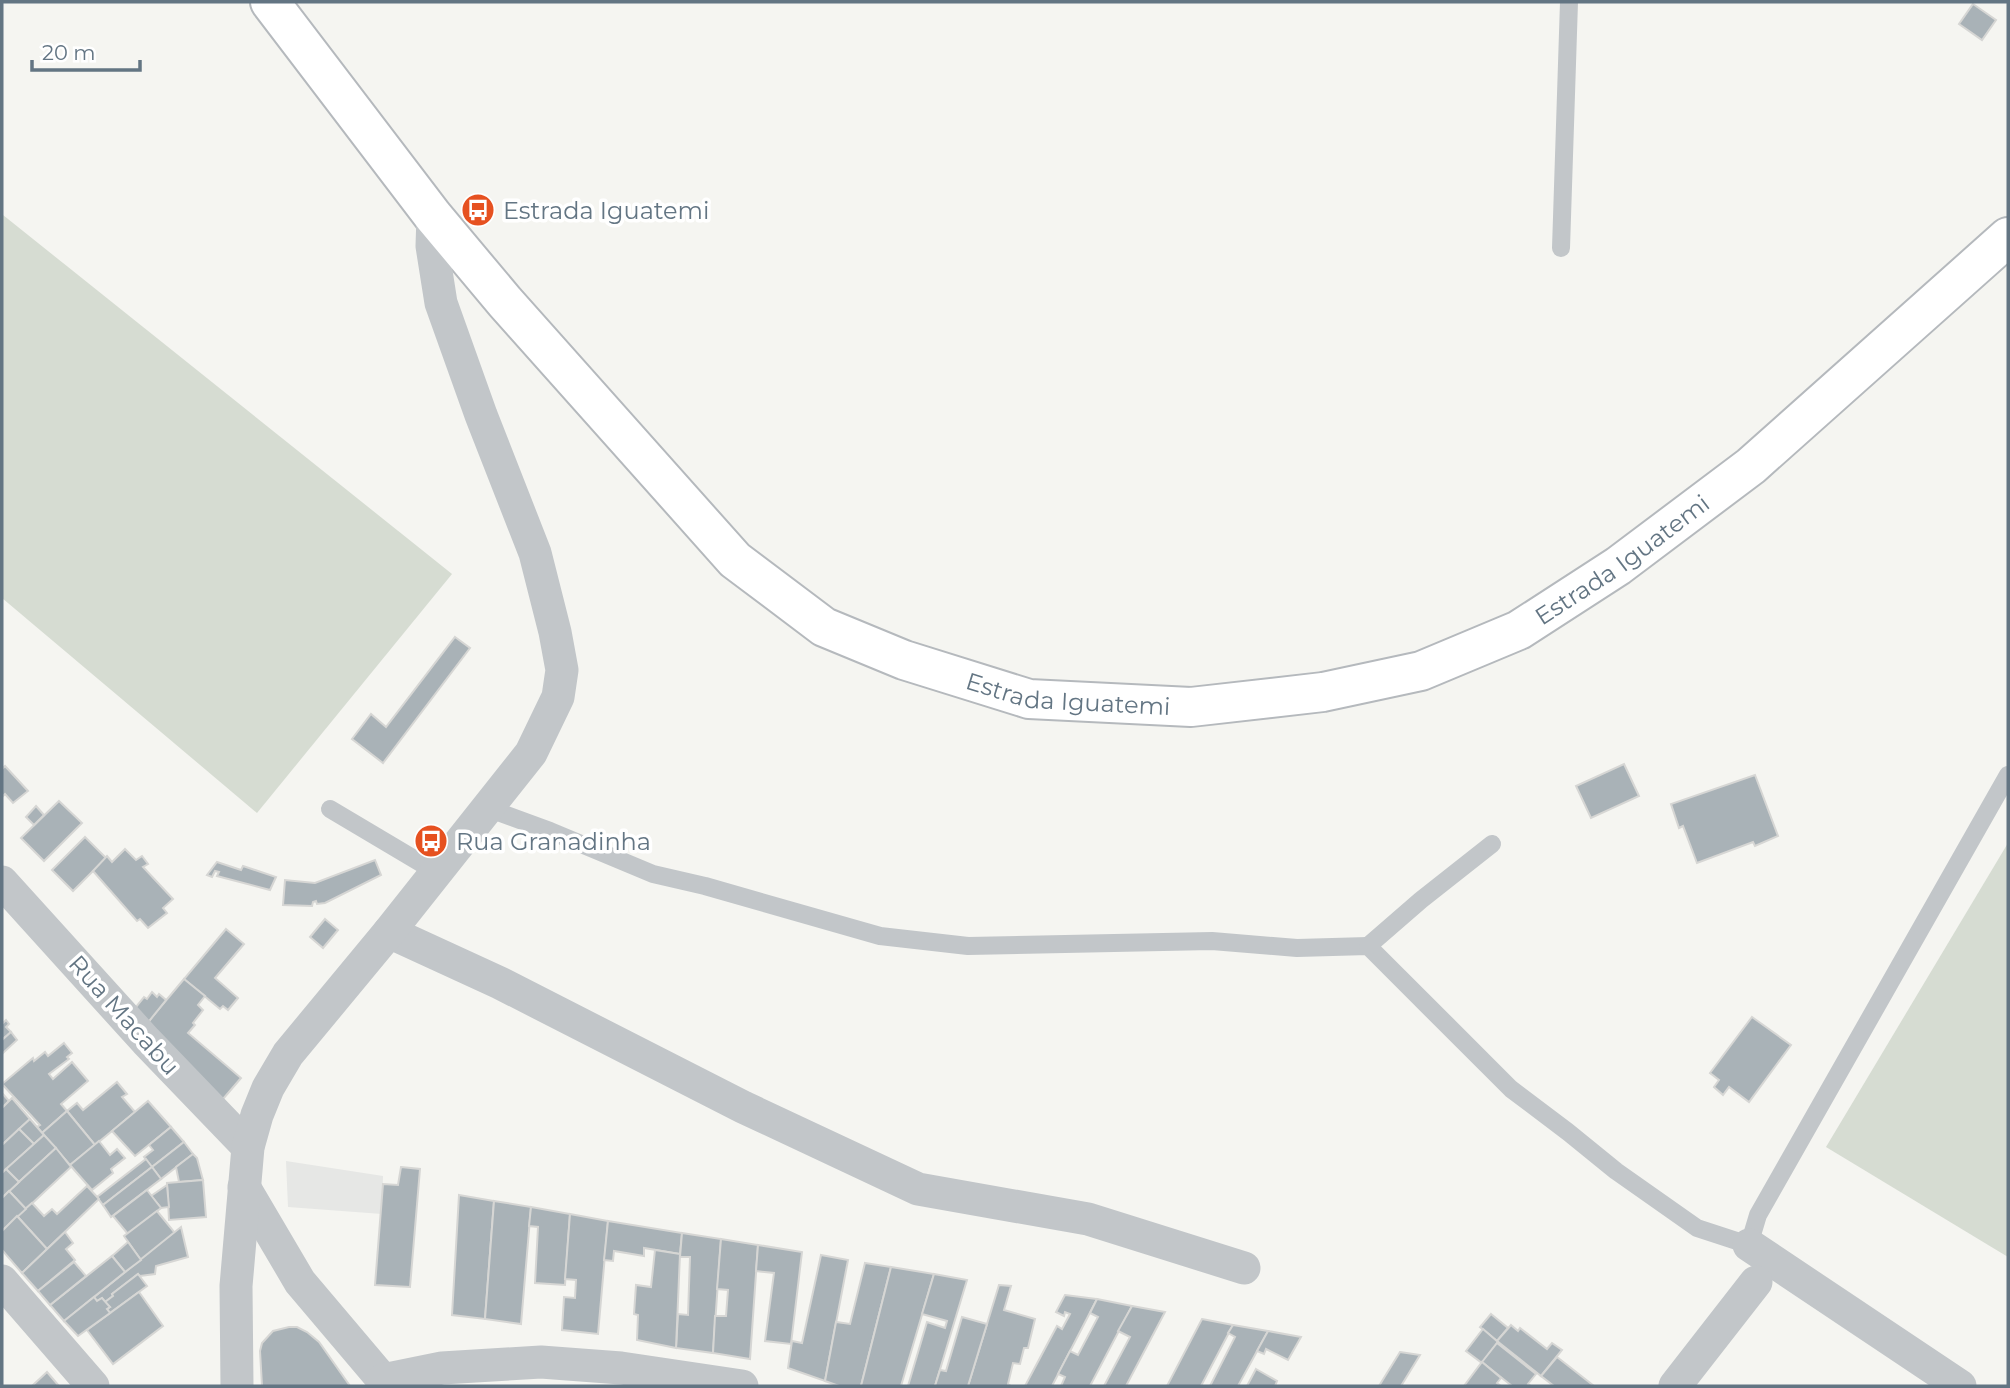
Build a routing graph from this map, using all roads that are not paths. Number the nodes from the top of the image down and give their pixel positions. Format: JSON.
{"nodes":[{"id":1,"x":270,"y":2,"type":"edge"},
{"id":2,"x":1569,"y":2,"type":"edge"},
{"id":3,"x":433,"y":216,"type":"junction"},
{"id":4,"x":2008,"y":237,"type":"edge"},
{"id":5,"x":1561,"y":248,"type":"dead end"},
{"id":6,"x":2008,"y":775,"type":"edge"},
{"id":7,"x":487,"y":808,"type":"junction"},
{"id":8,"x":330,"y":809,"type":"dead end"},
{"id":9,"x":1492,"y":844,"type":"dead end"},
{"id":10,"x":436,"y":872,"type":"junction"},
{"id":11,"x":2,"y":882,"type":"edge"},
{"id":12,"x":389,"y":932,"type":"junction"},
{"id":13,"x":1368,"y":946,"type":"junction"},
{"id":14,"x":247,"y":1147,"type":"junction"},
{"id":15,"x":244,"y":1187,"type":"junction"},
{"id":16,"x":1749,"y":1245,"type":"junction"},
{"id":17,"x":1244,"y":1268,"type":"dead end"},
{"id":18,"x":2,"y":1281,"type":"edge"},
{"id":19,"x":1756,"y":1282,"type":"joint"},
{"id":20,"x":385,"y":1383,"type":"edge"},
{"id":21,"x":93,"y":1386,"type":"edge"},
{"id":22,"x":237,"y":1386,"type":"edge"},
{"id":23,"x":742,"y":1386,"type":"edge"},
{"id":24,"x":1675,"y":1386,"type":"edge"},
{"id":25,"x":1960,"y":1386,"type":"edge"}],
"edges":[{"from":1,"to":3,"type":"main road","name":"Estrada Iguatemi"},
{"from":2,"to":5,"type":"lane"},
{"from":3,"to":4,"type":"main road","name":"Estrada Iguatemi"},
{"from":3,"to":7,"type":"street"},
{"from":6,"to":16,"type":"lane"},
{"from":7,"to":10,"type":"street"},
{"from":7,"to":13,"type":"lane"},
{"from":8,"to":10,"type":"lane"},
{"from":9,"to":13,"type":"lane"},
{"from":10,"to":12,"type":"street"},
{"from":11,"to":14,"type":"street","name":"Rua Macabu"},
{"from":12,"to":14,"type":"street"},
{"from":12,"to":17,"type":"street"},
{"from":13,"to":16,"type":"lane"},
{"from":14,"to":15,"type":"street"},
{"from":15,"to":20,"type":"street"},
{"from":15,"to":22,"type":"street"},
{"from":16,"to":19,"type":"lane"},
{"from":16,"to":25,"type":"street"},
{"from":18,"to":21,"type":"street"},
{"from":19,"to":24,"type":"street"},
{"from":20,"to":23,"type":"street"}]}
